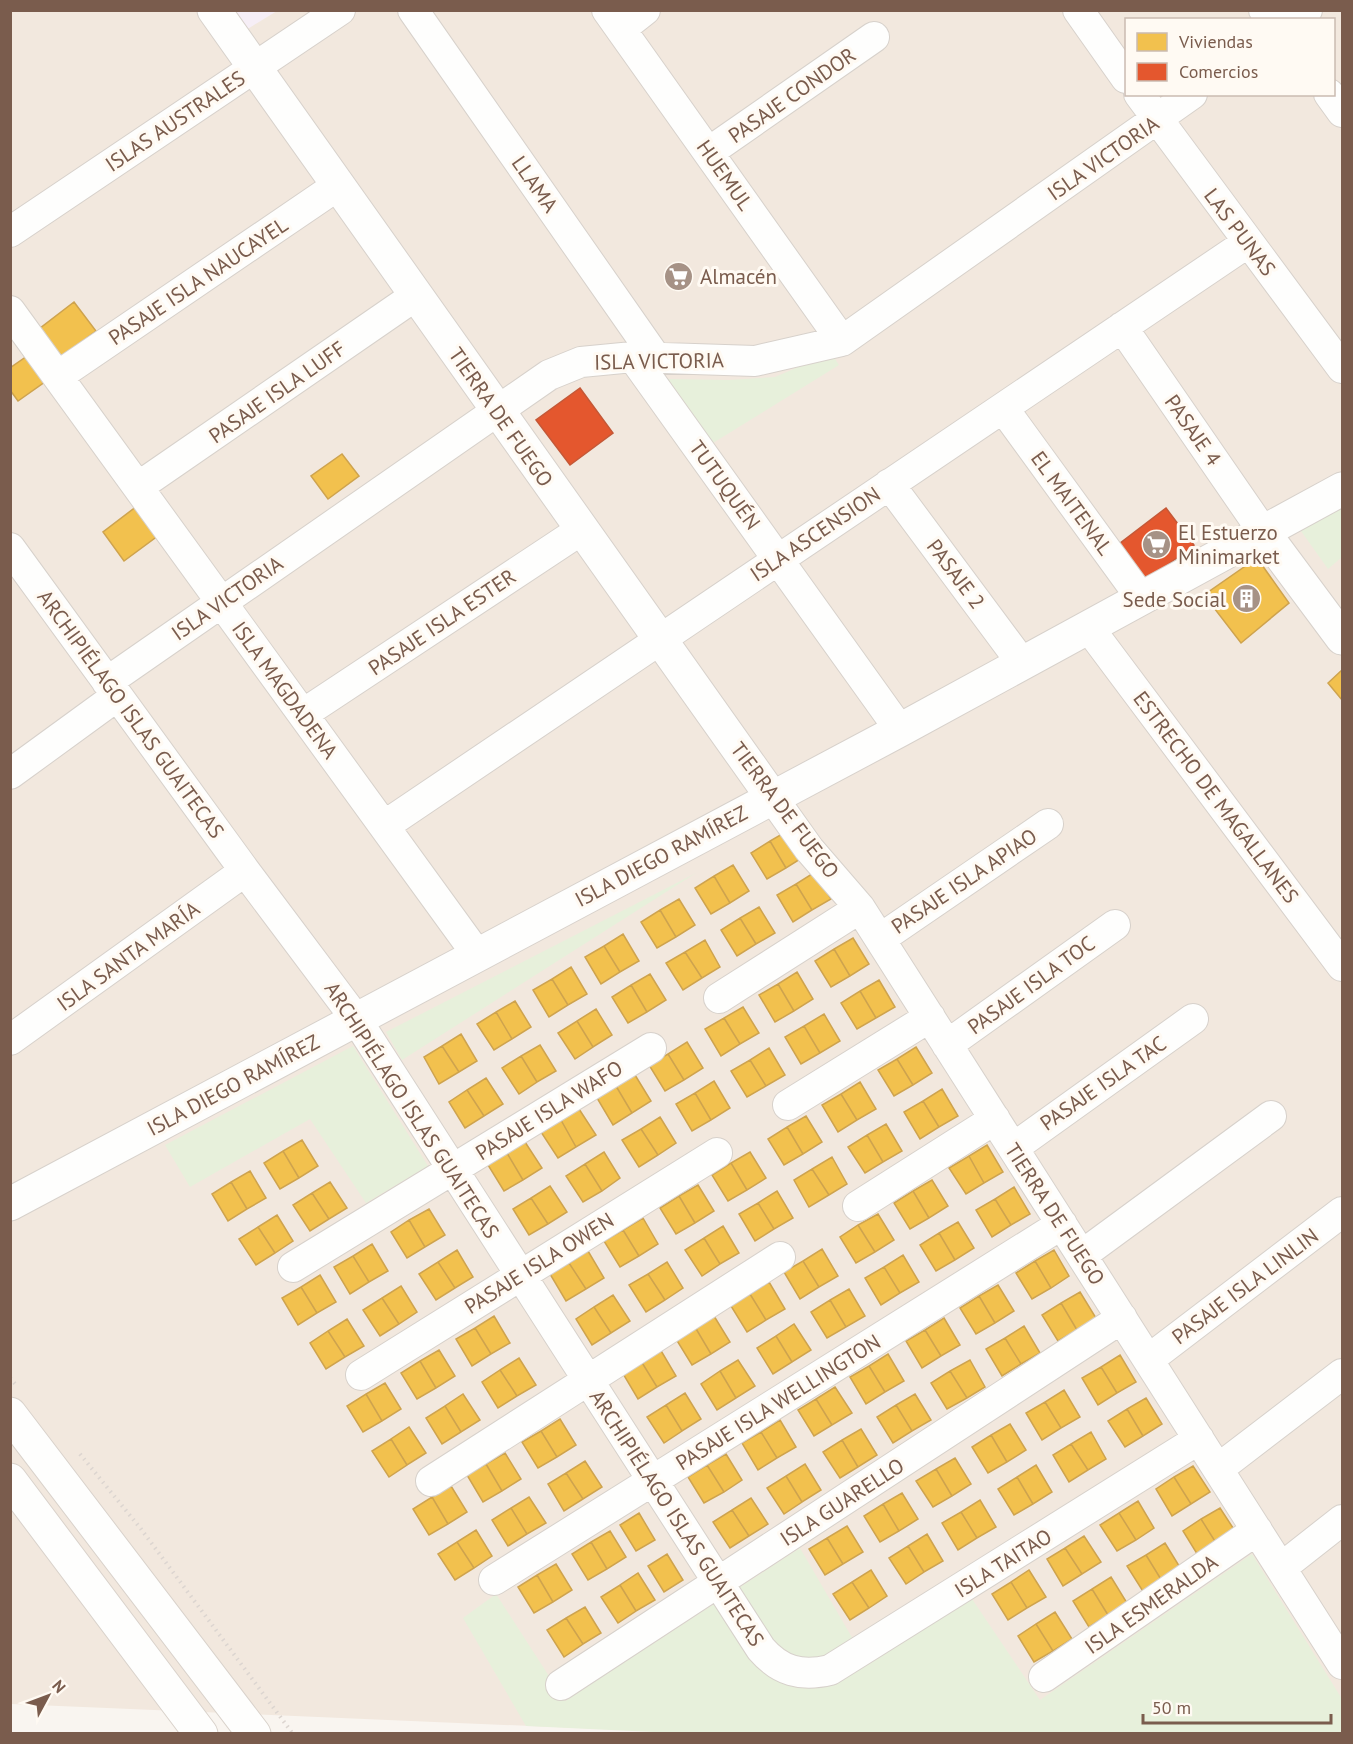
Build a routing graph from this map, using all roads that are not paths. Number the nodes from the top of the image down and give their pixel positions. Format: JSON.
{"nodes":[{"id":1,"x":214,"y":10,"type":"edge"},
{"id":2,"x":340,"y":10,"type":"edge"},
{"id":3,"x":413,"y":10,"type":"edge"},
{"id":4,"x":645,"y":10,"type":"edge"},
{"id":5,"x":1078,"y":10,"type":"edge"},
{"id":6,"x":614,"y":20,"type":"edge"},
{"id":7,"x":874,"y":37,"type":"dead end"},
{"id":8,"x":254,"y":67,"type":"junction"},
{"id":9,"x":1125,"y":77,"type":"edge"},
{"id":10,"x":1140,"y":96,"type":"edge"},
{"id":11,"x":1189,"y":96,"type":"edge"},
{"id":12,"x":1330,"y":96,"type":"edge"},
{"id":13,"x":1342,"y":112,"type":"edge"},
{"id":14,"x":1158,"y":120,"type":"junction"},
{"id":15,"x":710,"y":152,"type":"junction"},
{"id":16,"x":337,"y":186,"type":"junction"},
{"id":17,"x":10,"y":232,"type":"edge"},
{"id":18,"x":1247,"y":243,"type":"junction"},
{"id":19,"x":415,"y":296,"type":"junction"},
{"id":20,"x":10,"y":311,"type":"edge"},
{"id":21,"x":1122,"y":327,"type":"junction"},
{"id":22,"x":842,"y":341,"type":"junction"},
{"id":23,"x":645,"y":357,"type":"junction"},
{"id":24,"x":1342,"y":368,"type":"edge"},
{"id":25,"x":58,"y":376,"type":"junction"},
{"id":26,"x":1003,"y":408,"type":"junction"},
{"id":27,"x":496,"y":412,"type":"junction"},
{"id":28,"x":889,"y":484,"type":"junction"},
{"id":29,"x":138,"y":487,"type":"junction"},
{"id":30,"x":1342,"y":489,"type":"edge"},
{"id":31,"x":581,"y":530,"type":"junction"},
{"id":32,"x":1264,"y":533,"type":"junction"},
{"id":33,"x":10,"y":548,"type":"edge"},
{"id":34,"x":778,"y":559,"type":"junction"},
{"id":35,"x":1142,"y":599,"type":"junction"},
{"id":36,"x":222,"y":602,"type":"junction"},
{"id":37,"x":1089,"y":628,"type":"junction"},
{"id":38,"x":1342,"y":638,"type":"edge"},
{"id":39,"x":659,"y":640,"type":"junction"},
{"id":40,"x":1022,"y":663,"type":"junction"},
{"id":41,"x":112,"y":688,"type":"junction"},
{"id":42,"x":303,"y":714,"type":"junction"},
{"id":43,"x":900,"y":730,"type":"junction"},
{"id":44,"x":10,"y":774,"type":"edge"},
{"id":45,"x":772,"y":797,"type":"junction"},
{"id":46,"x":1048,"y":824,"type":"dead end"},
{"id":47,"x":384,"y":826,"type":"junction"},
{"id":48,"x":244,"y":871,"type":"junction"},
{"id":49,"x":860,"y":908,"type":"junction"},
{"id":50,"x":1115,"y":925,"type":"dead end"},
{"id":51,"x":880,"y":939,"type":"junction"},
{"id":52,"x":476,"y":953,"type":"junction"},
{"id":53,"x":1342,"y":966,"type":"edge"},
{"id":54,"x":718,"y":998,"type":"dead end"},
{"id":55,"x":930,"y":1017,"type":"junction"},
{"id":56,"x":356,"y":1019,"type":"junction"},
{"id":57,"x":1193,"y":1019,"type":"dead end"},
{"id":58,"x":10,"y":1040,"type":"edge"},
{"id":59,"x":947,"y":1045,"type":"junction"},
{"id":60,"x":651,"y":1048,"type":"dead end"},
{"id":61,"x":788,"y":1105,"type":"dead end"},
{"id":62,"x":1271,"y":1116,"type":"dead end"},
{"id":63,"x":995,"y":1119,"type":"junction"},
{"id":64,"x":1013,"y":1148,"type":"junction"},
{"id":65,"x":717,"y":1153,"type":"dead end"},
{"id":66,"x":453,"y":1169,"type":"junction"},
{"id":67,"x":10,"y":1204,"type":"edge"},
{"id":68,"x":858,"y":1206,"type":"dead end"},
{"id":69,"x":1342,"y":1212,"type":"edge"},
{"id":70,"x":1062,"y":1224,"type":"junction"},
{"id":71,"x":1082,"y":1255,"type":"junction"},
{"id":72,"x":780,"y":1257,"type":"dead end"},
{"id":73,"x":293,"y":1268,"type":"dead end"},
{"id":74,"x":520,"y":1275,"type":"junction"},
{"id":75,"x":1122,"y":1318,"type":"junction"},
{"id":76,"x":1148,"y":1360,"type":"junction"},
{"id":77,"x":361,"y":1374,"type":"dead end"},
{"id":78,"x":1342,"y":1374,"type":"edge"},
{"id":79,"x":588,"y":1380,"type":"junction"},
{"id":80,"x":18,"y":1405,"type":"edge"},
{"id":81,"x":1199,"y":1439,"type":"junction"},
{"id":82,"x":1218,"y":1468,"type":"junction"},
{"id":83,"x":10,"y":1480,"type":"edge"},
{"id":84,"x":652,"y":1480,"type":"junction"},
{"id":85,"x":431,"y":1481,"type":"dead end"},
{"id":86,"x":1342,"y":1520,"type":"edge"},
{"id":87,"x":1257,"y":1530,"type":"junction"},
{"id":88,"x":1281,"y":1568,"type":"junction"},
{"id":89,"x":494,"y":1580,"type":"dead end"},
{"id":90,"x":718,"y":1582,"type":"junction"},
{"id":91,"x":1342,"y":1664,"type":"edge"},
{"id":92,"x":802,"y":1674,"type":"joint"},
{"id":93,"x":1044,"y":1677,"type":"dead end"},
{"id":94,"x":561,"y":1685,"type":"dead end"},
{"id":95,"x":201,"y":1734,"type":"edge"},
{"id":96,"x":254,"y":1734,"type":"edge"}],
"edges":[{"from":1,"to":8,"type":"street","name":"TIERRA DE FUEGO"},
{"from":2,"to":8,"type":"street","name":"ISLAS AUSTRALES"},
{"from":3,"to":23,"type":"street","name":"LLAMA"},
{"from":4,"to":6,"type":"street"},
{"from":5,"to":9,"type":"street"},
{"from":6,"to":15,"type":"street","name":"HUEMUL"},
{"from":7,"to":15,"type":"street","name":"PASAJE CONDOR"},
{"from":8,"to":16,"type":"street","name":"TIERRA DE FUEGO"},
{"from":8,"to":17,"type":"street","name":"ISLAS AUSTRALES"},
{"from":10,"to":14,"type":"street","name":"LAS PUNAS"},
{"from":11,"to":14,"type":"street","name":"ISLA VICTORIA"},
{"from":12,"to":13,"type":"street"},
{"from":14,"to":18,"type":"street","name":"LAS PUNAS"},
{"from":14,"to":22,"type":"street","name":"ISLA VICTORIA"},
{"from":15,"to":22,"type":"street","name":"HUEMUL"},
{"from":16,"to":19,"type":"street","name":"TIERRA DE FUEGO"},
{"from":16,"to":25,"type":"street","name":"PASAJE ISLA NAUCAYEL"},
{"from":18,"to":21,"type":"street","name":"ISLA ASCENSION"},
{"from":18,"to":24,"type":"street","name":"LAS PUNAS"},
{"from":19,"to":27,"type":"street","name":"TIERRA DE FUEGO"},
{"from":19,"to":29,"type":"street","name":"PASAJE ISLA LUFF"},
{"from":20,"to":25,"type":"street","name":"ISLA MAGDADENA"},
{"from":21,"to":26,"type":"street","name":"ISLA ASCENSION"},
{"from":21,"to":32,"type":"street","name":"PASAJE 4"},
{"from":22,"to":23,"type":"street","name":"ISLA VICTORIA"},
{"from":23,"to":27,"type":"street","name":"ISLA VICTORIA"},
{"from":23,"to":34,"type":"street","name":"TUTUQUÉN"},
{"from":25,"to":29,"type":"street","name":"ISLA MAGDADENA"},
{"from":26,"to":28,"type":"street","name":"ISLA ASCENSION"},
{"from":26,"to":35,"type":"street","name":"EL MAITENAL"},
{"from":27,"to":31,"type":"street","name":"TIERRA DE FUEGO"},
{"from":27,"to":36,"type":"street","name":"ISLA VICTORIA"},
{"from":28,"to":34,"type":"street","name":"ISLA ASCENSION"},
{"from":28,"to":40,"type":"street","name":"PASAJE 2"},
{"from":29,"to":36,"type":"street","name":"ISLA MAGDADENA"},
{"from":30,"to":32,"type":"street","name":"ISLA DIEGO RAMÍREZ"},
{"from":31,"to":39,"type":"street","name":"TIERRA DE FUEGO"},
{"from":31,"to":42,"type":"street","name":"PASAJE ISLA ESTER"},
{"from":32,"to":35,"type":"street","name":"ISLA DIEGO RAMÍREZ"},
{"from":32,"to":38,"type":"street"},
{"from":33,"to":41,"type":"street","name":"ARCHIPIÉLAGO ISLAS GUAITECAS"},
{"from":34,"to":39,"type":"street","name":"ISLA ASCENSION"},
{"from":34,"to":43,"type":"street","name":"TUTUQUÉN"},
{"from":35,"to":37,"type":"street","name":"ISLA DIEGO RAMÍREZ"},
{"from":36,"to":41,"type":"street","name":"ISLA VICTORIA"},
{"from":36,"to":42,"type":"street","name":"ISLA MAGDADENA"},
{"from":37,"to":40,"type":"street","name":"ISLA DIEGO RAMÍREZ"},
{"from":37,"to":53,"type":"street","name":"ESTRECHO DE MAGALLANES"},
{"from":39,"to":45,"type":"street","name":"TIERRA DE FUEGO"},
{"from":39,"to":47,"type":"street","name":"ISLA ASCENSION"},
{"from":40,"to":43,"type":"street","name":"ISLA DIEGO RAMÍREZ"},
{"from":41,"to":44,"type":"street","name":"ISLA VICTORIA"},
{"from":41,"to":48,"type":"street","name":"ARCHIPIÉLAGO ISLAS GUAITECAS"},
{"from":42,"to":47,"type":"street","name":"ISLA MAGDADENA"},
{"from":43,"to":45,"type":"street","name":"ISLA DIEGO RAMÍREZ"},
{"from":45,"to":49,"type":"street","name":"TIERRA DE FUEGO"},
{"from":45,"to":52,"type":"street","name":"ISLA DIEGO RAMÍREZ"},
{"from":46,"to":51,"type":"street","name":"PASAJE ISLA APIAO"},
{"from":47,"to":52,"type":"street","name":"ISLA MAGDADENA"},
{"from":48,"to":56,"type":"street","name":"ARCHIPIÉLAGO ISLAS GUAITECAS"},
{"from":48,"to":58,"type":"street","name":"ISLA SANTA MARÍA"},
{"from":49,"to":51,"type":"street","name":"TIERRA DE FUEGO"},
{"from":49,"to":54,"type":"street"},
{"from":50,"to":59,"type":"street","name":"PASAJE ISLA TOC"},
{"from":51,"to":55,"type":"street","name":"TIERRA DE FUEGO"},
{"from":52,"to":56,"type":"street","name":"ISLA DIEGO RAMÍREZ"},
{"from":55,"to":59,"type":"street","name":"TIERRA DE FUEGO"},
{"from":55,"to":61,"type":"street"},
{"from":56,"to":66,"type":"street","name":"ARCHIPIÉLAGO ISLAS GUAITECAS"},
{"from":56,"to":67,"type":"street","name":"ISLA DIEGO RAMÍREZ"},
{"from":57,"to":64,"type":"street","name":"PASAJE ISLA TAC"},
{"from":59,"to":63,"type":"street","name":"TIERRA DE FUEGO"},
{"from":60,"to":66,"type":"street","name":"PASAJE ISLA WAFO"},
{"from":62,"to":71,"type":"street"},
{"from":63,"to":64,"type":"street","name":"TIERRA DE FUEGO"},
{"from":63,"to":68,"type":"street"},
{"from":64,"to":70,"type":"street","name":"TIERRA DE FUEGO"},
{"from":65,"to":74,"type":"street","name":"PASAJE ISLA OWEN"},
{"from":66,"to":73,"type":"street","name":"PASAJE ISLA WAFO"},
{"from":66,"to":74,"type":"street","name":"ARCHIPIÉLAGO ISLAS GUAITECAS"},
{"from":69,"to":76,"type":"street","name":"PASAJE ISLA LINLIN"},
{"from":70,"to":71,"type":"street","name":"TIERRA DE FUEGO"},
{"from":70,"to":84,"type":"street","name":"PASAJE ISLA WELLINGTON"},
{"from":71,"to":75,"type":"street","name":"TIERRA DE FUEGO"},
{"from":72,"to":79,"type":"street"},
{"from":74,"to":77,"type":"street","name":"PASAJE ISLA OWEN"},
{"from":74,"to":79,"type":"street","name":"ARCHIPIÉLAGO ISLAS GUAITECAS"},
{"from":75,"to":76,"type":"street","name":"TIERRA DE FUEGO"},
{"from":75,"to":90,"type":"street","name":"ISLA GUARELLO"},
{"from":76,"to":81,"type":"street","name":"TIERRA DE FUEGO"},
{"from":78,"to":82,"type":"street"},
{"from":79,"to":84,"type":"street","name":"ARCHIPIÉLAGO ISLAS GUAITECAS"},
{"from":79,"to":85,"type":"street"},
{"from":80,"to":96,"type":"street"},
{"from":81,"to":82,"type":"street","name":"TIERRA DE FUEGO"},
{"from":81,"to":92,"type":"street","name":"ISLA TAITAO"},
{"from":82,"to":87,"type":"street","name":"TIERRA DE FUEGO"},
{"from":83,"to":95,"type":"street"},
{"from":84,"to":89,"type":"street","name":"PASAJE ISLA WELLINGTON"},
{"from":84,"to":90,"type":"street","name":"ARCHIPIÉLAGO ISLAS GUAITECAS"},
{"from":86,"to":88,"type":"street"},
{"from":87,"to":88,"type":"street","name":"TIERRA DE FUEGO"},
{"from":87,"to":93,"type":"street","name":"ISLA ESMERALDA"},
{"from":88,"to":91,"type":"street","name":"TIERRA DE FUEGO"},
{"from":90,"to":92,"type":"street","name":"ARCHIPIÉLAGO ISLAS GUAITECAS"},
{"from":90,"to":94,"type":"street","name":"ISLA GUARELLO"}]}
